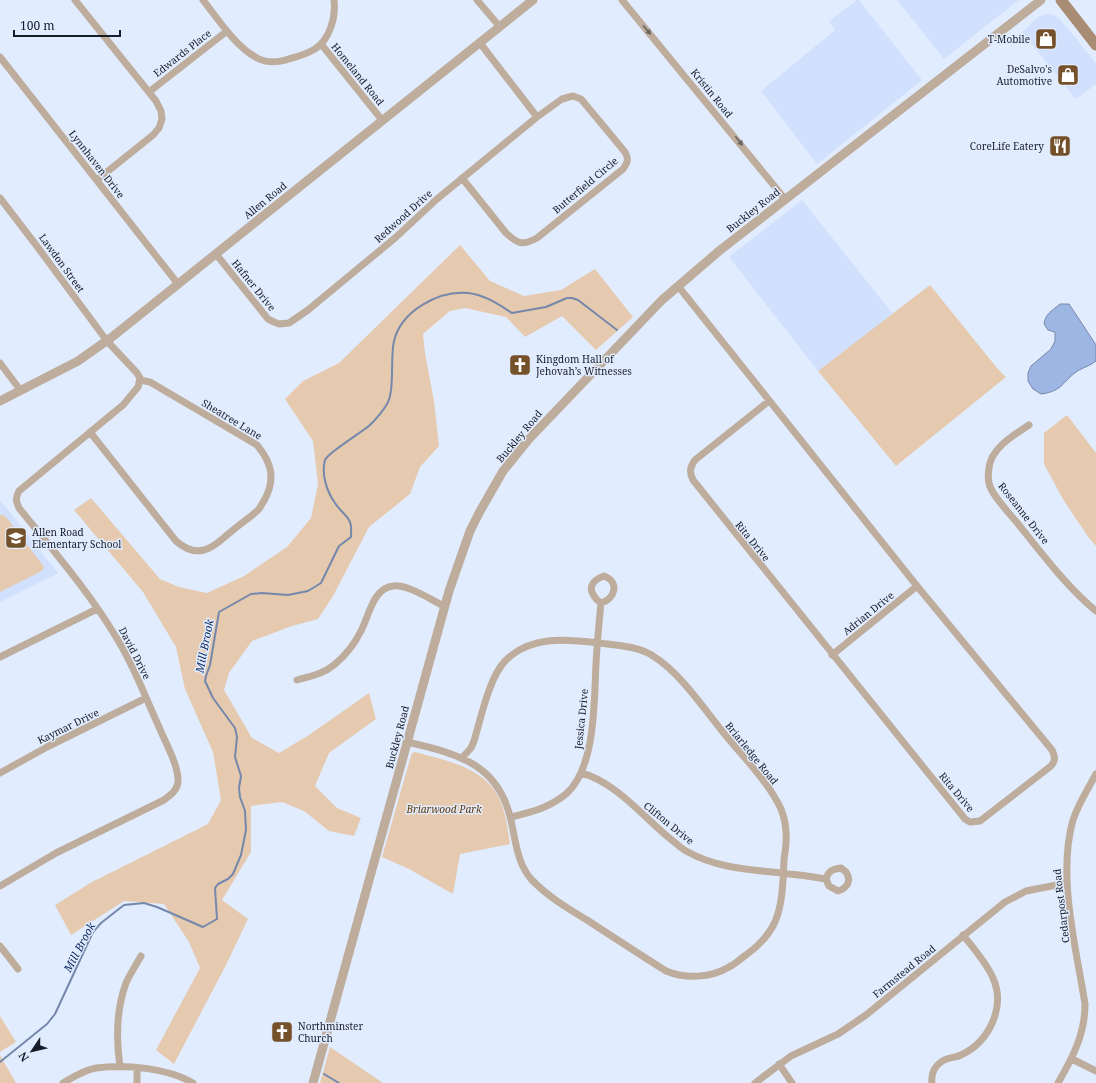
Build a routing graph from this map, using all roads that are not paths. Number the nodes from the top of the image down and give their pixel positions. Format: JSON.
{"nodes":[{"id":1,"x":75,"y":0,"type":"edge"},
{"id":2,"x":203,"y":0,"type":"edge"},
{"id":3,"x":334,"y":0,"type":"edge"},
{"id":4,"x":478,"y":0,"type":"edge"},
{"id":5,"x":533,"y":0,"type":"edge"},
{"id":6,"x":622,"y":0,"type":"edge"},
{"id":7,"x":1041,"y":0,"type":"edge"},
{"id":8,"x":1061,"y":0,"type":"edge"},
{"id":9,"x":500,"y":27,"type":"junction"},
{"id":10,"x":227,"y":31,"type":"junction"},
{"id":11,"x":480,"y":43,"type":"junction"},
{"id":12,"x":321,"y":44,"type":"junction"},
{"id":13,"x":1096,"y":46,"type":"edge"},
{"id":14,"x":0,"y":58,"type":"edge"},
{"id":15,"x":150,"y":92,"type":"junction"},
{"id":16,"x":536,"y":117,"type":"junction"},
{"id":17,"x":382,"y":120,"type":"junction"},
{"id":18,"x":462,"y":178,"type":"junction"},
{"id":19,"x":97,"y":180,"type":"junction"},
{"id":20,"x":0,"y":198,"type":"edge"},
{"id":21,"x":785,"y":199,"type":"junction"},
{"id":22,"x":216,"y":254,"type":"junction"},
{"id":23,"x":178,"y":284,"type":"junction"},
{"id":24,"x":678,"y":286,"type":"junction"},
{"id":25,"x":280,"y":324,"type":"joint"},
{"id":26,"x":107,"y":341,"type":"junction"},
{"id":27,"x":0,"y":363,"type":"edge"},
{"id":28,"x":140,"y":380,"type":"junction"},
{"id":29,"x":21,"y":391,"type":"junction"},
{"id":30,"x":0,"y":401,"type":"edge"},
{"id":31,"x":770,"y":402,"type":"junction"},
{"id":32,"x":1029,"y":425,"type":"dead end"},
{"id":33,"x":90,"y":432,"type":"junction"},
{"id":34,"x":917,"y":586,"type":"junction"},
{"id":35,"x":601,"y":603,"type":"dead end"},
{"id":36,"x":444,"y":606,"type":"junction"},
{"id":37,"x":97,"y":609,"type":"junction"},
{"id":38,"x":1096,"y":611,"type":"edge"},
{"id":39,"x":597,"y":643,"type":"junction"},
{"id":40,"x":832,"y":655,"type":"junction"},
{"id":41,"x":0,"y":657,"type":"edge"},
{"id":42,"x":297,"y":680,"type":"dead end"},
{"id":43,"x":146,"y":698,"type":"junction"},
{"id":44,"x":407,"y":742,"type":"junction"},
{"id":45,"x":462,"y":758,"type":"junction"},
{"id":46,"x":0,"y":773,"type":"edge"},
{"id":47,"x":581,"y":773,"type":"junction"},
{"id":48,"x":1096,"y":774,"type":"edge"},
{"id":49,"x":511,"y":817,"type":"junction"},
{"id":50,"x":783,"y":873,"type":"junction"},
{"id":51,"x":826,"y":879,"type":"dead end"},
{"id":52,"x":1067,"y":883,"type":"junction"},
{"id":53,"x":0,"y":886,"type":"edge"},
{"id":54,"x":963,"y":935,"type":"junction"},
{"id":55,"x":0,"y":946,"type":"edge"},
{"id":56,"x":140,"y":956,"type":"dead end"},
{"id":57,"x":18,"y":969,"type":"dead end"},
{"id":58,"x":1072,"y":1060,"type":"junction"},
{"id":59,"x":779,"y":1064,"type":"junction"},
{"id":60,"x":120,"y":1067,"type":"junction"},
{"id":61,"x":136,"y":1068,"type":"junction"},
{"id":62,"x":1096,"y":1071,"type":"edge"},
{"id":63,"x":63,"y":1083,"type":"edge"},
{"id":64,"x":137,"y":1083,"type":"edge"},
{"id":65,"x":193,"y":1083,"type":"edge"},
{"id":66,"x":313,"y":1083,"type":"edge"},
{"id":67,"x":755,"y":1083,"type":"edge"},
{"id":68,"x":792,"y":1083,"type":"edge"},
{"id":69,"x":932,"y":1083,"type":"edge"},
{"id":70,"x":1058,"y":1083,"type":"edge"}],
"edges":[{"from":1,"to":15,"type":"street"},
{"from":2,"to":10,"type":"street","name":"Homeland Road"},
{"from":3,"to":12,"type":"street"},
{"from":4,"to":9,"type":"street"},
{"from":5,"to":9,"type":"street","name":"Allen Road"},
{"from":6,"to":21,"type":"street","name":"Kristin Road","one_way":true},
{"from":7,"to":21,"type":"street","name":"Buckley Road"},
{"from":8,"to":13,"type":"main road"},
{"from":9,"to":11,"type":"street","name":"Allen Road"},
{"from":10,"to":12,"type":"street","name":"Homeland Road"},
{"from":10,"to":15,"type":"street","name":"Edwards Place"},
{"from":11,"to":16,"type":"street"},
{"from":11,"to":17,"type":"street","name":"Allen Road"},
{"from":12,"to":17,"type":"street","name":"Homeland Road"},
{"from":14,"to":19,"type":"street","name":"Lynnhaven Drive"},
{"from":15,"to":19,"type":"street"},
{"from":16,"to":18,"type":"street","name":"Redwood Drive"},
{"from":16,"to":18,"type":"street","name":"Butterfield Circle"},
{"from":17,"to":22,"type":"street","name":"Allen Road"},
{"from":18,"to":25,"type":"street","name":"Redwood Drive"},
{"from":19,"to":23,"type":"street","name":"Lynnhaven Drive"},
{"from":20,"to":26,"type":"street","name":"Lawdon Street"},
{"from":21,"to":24,"type":"street","name":"Buckley Road"},
{"from":22,"to":23,"type":"street","name":"Allen Road"},
{"from":22,"to":25,"type":"street","name":"Hafner Drive"},
{"from":23,"to":26,"type":"street","name":"Allen Road"},
{"from":24,"to":31,"type":"street","name":"Rita Drive"},
{"from":24,"to":36,"type":"street","name":"Buckley Road"},
{"from":26,"to":28,"type":"street"},
{"from":26,"to":29,"type":"street","name":"Allen Road"},
{"from":27,"to":29,"type":"street"},
{"from":28,"to":33,"type":"street","name":"David Drive"},
{"from":28,"to":33,"type":"street","name":"Sheatree Lane"},
{"from":29,"to":30,"type":"street","name":"Allen Road"},
{"from":31,"to":34,"type":"street","name":"Rita Drive"},
{"from":31,"to":40,"type":"street","name":"Rita Drive"},
{"from":32,"to":38,"type":"street","name":"Roseanne Drive"},
{"from":33,"to":37,"type":"street","name":"David Drive"},
{"from":34,"to":40,"type":"street","name":"Adrian Drive"},
{"from":34,"to":40,"type":"street","name":"Rita Drive"},
{"from":35,"to":39,"type":"street","name":"Jessica Drive"},
{"from":36,"to":42,"type":"street"},
{"from":36,"to":44,"type":"street","name":"Buckley Road"},
{"from":37,"to":41,"type":"street"},
{"from":37,"to":43,"type":"street","name":"David Drive"},
{"from":39,"to":45,"type":"street","name":"Briarledge Road"},
{"from":39,"to":47,"type":"street","name":"Jessica Drive"},
{"from":39,"to":50,"type":"street","name":"Briarledge Road"},
{"from":43,"to":46,"type":"street","name":"Kaymar Drive"},
{"from":43,"to":53,"type":"street","name":"David Drive"},
{"from":44,"to":45,"type":"street","name":"Briarledge Road"},
{"from":44,"to":66,"type":"street","name":"Buckley Road"},
{"from":45,"to":49,"type":"street","name":"Briarledge Road"},
{"from":47,"to":49,"type":"street","name":"Jessica Drive"},
{"from":47,"to":50,"type":"street","name":"Clifton Drive"},
{"from":48,"to":52,"type":"street","name":"Cedarpost Road"},
{"from":49,"to":50,"type":"street","name":"Briarledge Road"},
{"from":50,"to":51,"type":"street","name":"Clifton Drive"},
{"from":52,"to":54,"type":"street","name":"Farmstead Road"},
{"from":52,"to":58,"type":"street","name":"Cedarpost Road"},
{"from":54,"to":59,"type":"street","name":"Farmstead Road"},
{"from":54,"to":69,"type":"street"},
{"from":55,"to":57,"type":"street"},
{"from":56,"to":60,"type":"street"},
{"from":58,"to":62,"type":"street"},
{"from":58,"to":70,"type":"street","name":"Cedarpost Road"},
{"from":59,"to":67,"type":"street","name":"Farmstead Road"},
{"from":59,"to":68,"type":"street"},
{"from":60,"to":61,"type":"street"},
{"from":60,"to":63,"type":"street"},
{"from":61,"to":64,"type":"street"},
{"from":61,"to":65,"type":"street"}]}
